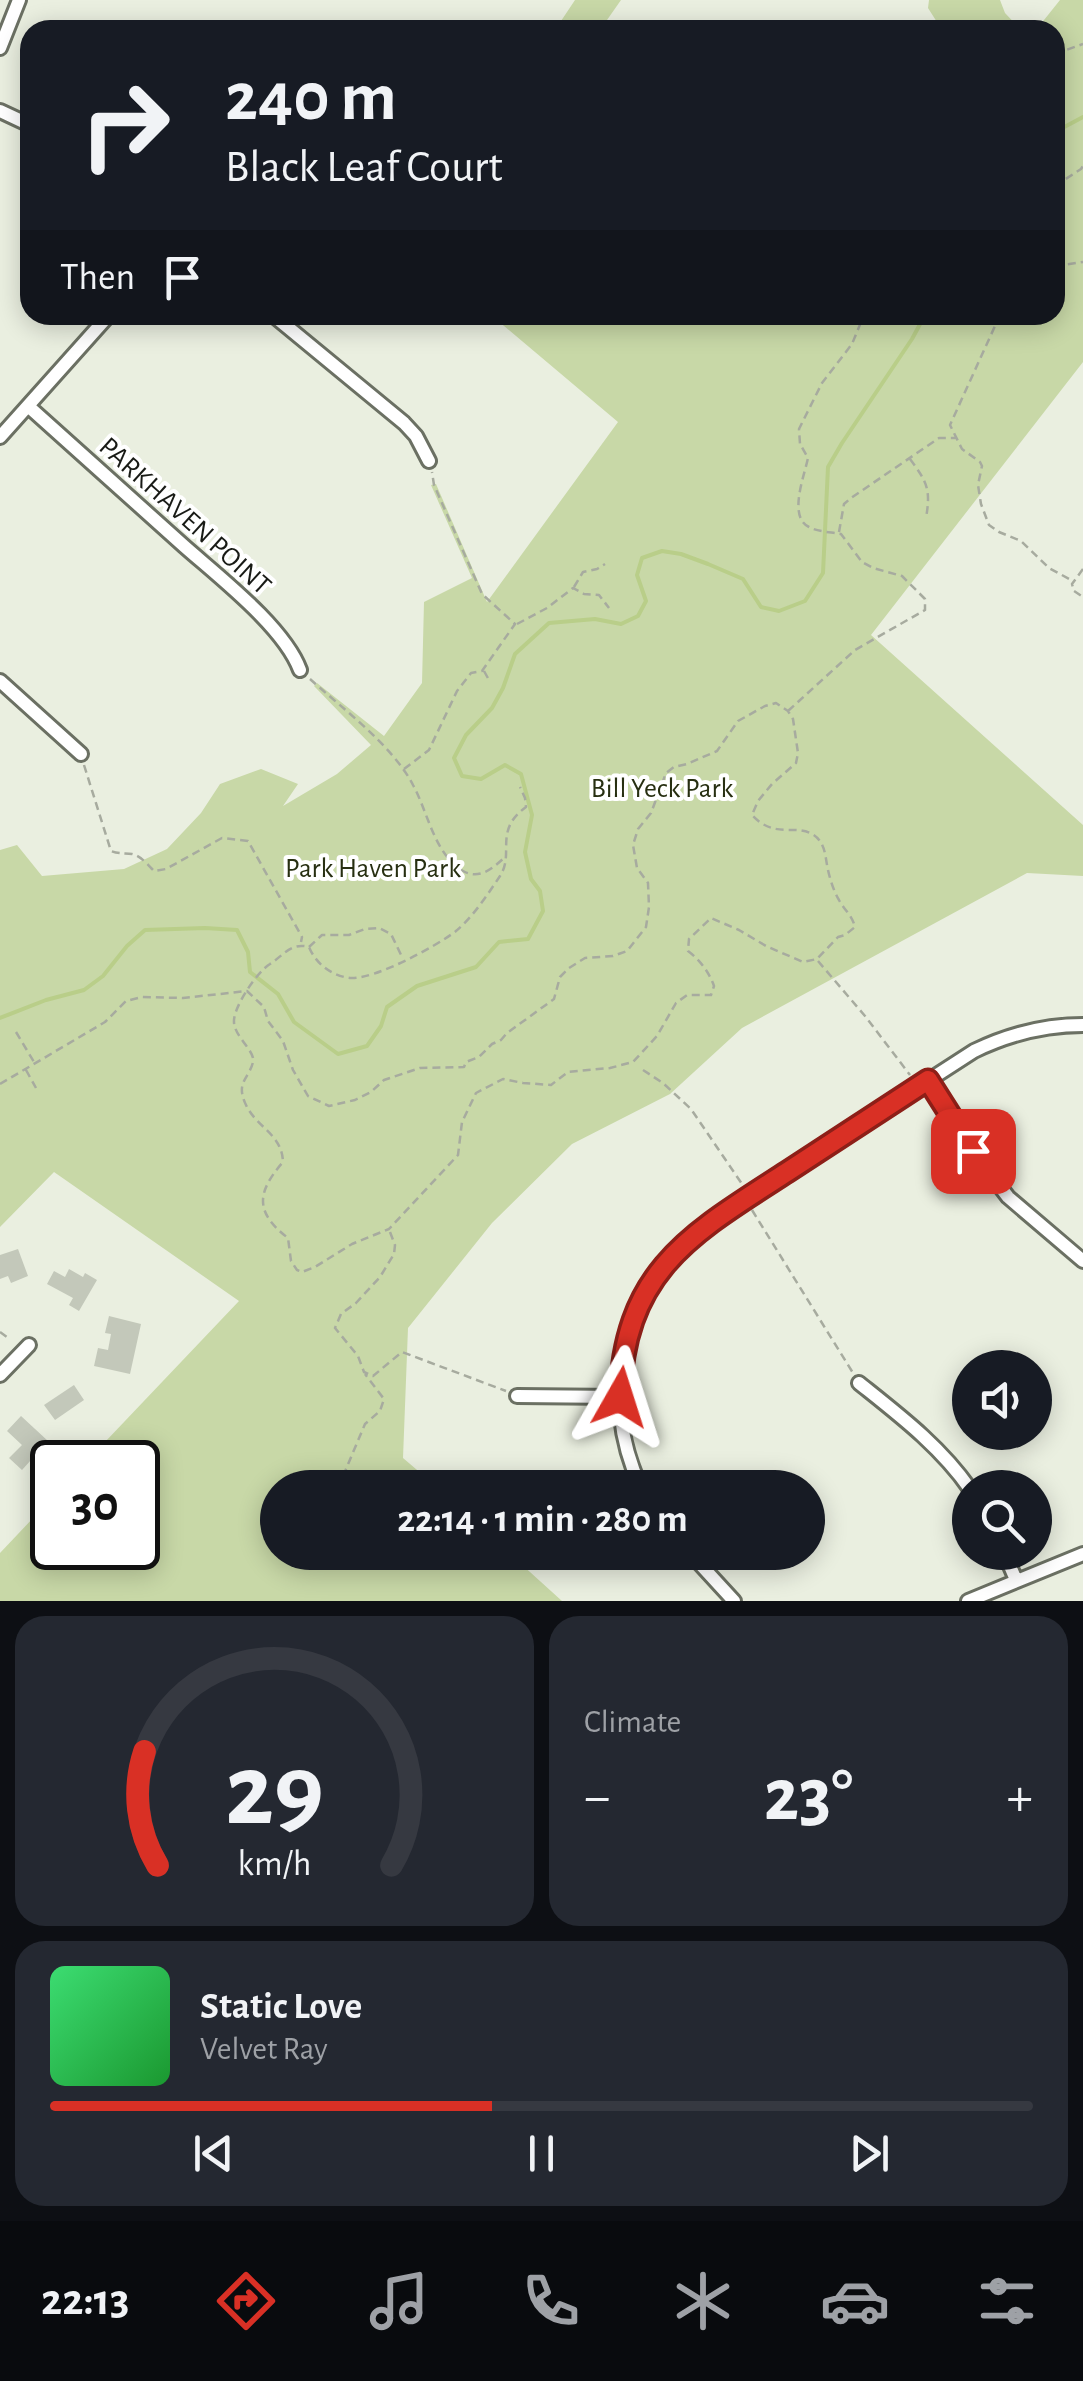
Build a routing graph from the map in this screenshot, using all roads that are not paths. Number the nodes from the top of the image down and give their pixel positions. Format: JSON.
{"nodes":[{"id":1,"x":19,"y":0,"type":"edge"},
{"id":2,"x":0,"y":48,"type":"edge"},
{"id":3,"x":101,"y":325,"type":"edge"},
{"id":4,"x":285,"y":325,"type":"edge"},
{"id":5,"x":28,"y":406,"type":"junction"},
{"id":6,"x":0,"y":436,"type":"edge"},
{"id":7,"x":429,"y":461,"type":"road end"},
{"id":8,"x":300,"y":670,"type":"road end"},
{"id":9,"x":0,"y":681,"type":"edge"},
{"id":10,"x":81,"y":754,"type":"road end"},
{"id":11,"x":1083,"y":1024,"type":"edge"},
{"id":12,"x":923,"y":1084,"type":"junction"},
{"id":13,"x":1083,"y":1261,"type":"edge"},
{"id":14,"x":28,"y":1345,"type":"dead end"},
{"id":15,"x":0,"y":1375,"type":"edge"},
{"id":16,"x":859,"y":1383,"type":"road end"},
{"id":17,"x":516,"y":1396,"type":"road end"},
{"id":18,"x":620,"y":1397,"type":"junction"},
{"id":19,"x":634,"y":1470,"type":"edge"},
{"id":20,"x":957,"y":1470,"type":"edge"},
{"id":21,"x":1083,"y":1554,"type":"edge"},
{"id":22,"x":706,"y":1570,"type":"edge"},
{"id":23,"x":1012,"y":1570,"type":"edge"},
{"id":24,"x":1016,"y":1580,"type":"junction"},
{"id":25,"x":734,"y":1601,"type":"edge"},
{"id":26,"x":968,"y":1601,"type":"edge"}],
"edges":[{"from":1,"to":2,"type":"street"},
{"from":3,"to":5,"type":"street"},
{"from":4,"to":7,"type":"street"},
{"from":5,"to":6,"type":"street"},
{"from":5,"to":8,"type":"street","name":"PARKHAVEN POINT"},
{"from":9,"to":10,"type":"street"},
{"from":11,"to":12,"type":"street"},
{"from":12,"to":13,"type":"street"},
{"from":12,"to":18,"type":"street"},
{"from":14,"to":15,"type":"street"},
{"from":16,"to":20,"type":"street"},
{"from":17,"to":18,"type":"street"},
{"from":18,"to":19,"type":"street"},
{"from":21,"to":24,"type":"street"},
{"from":22,"to":25,"type":"street"},
{"from":23,"to":24,"type":"street"},
{"from":24,"to":26,"type":"street"}]}
